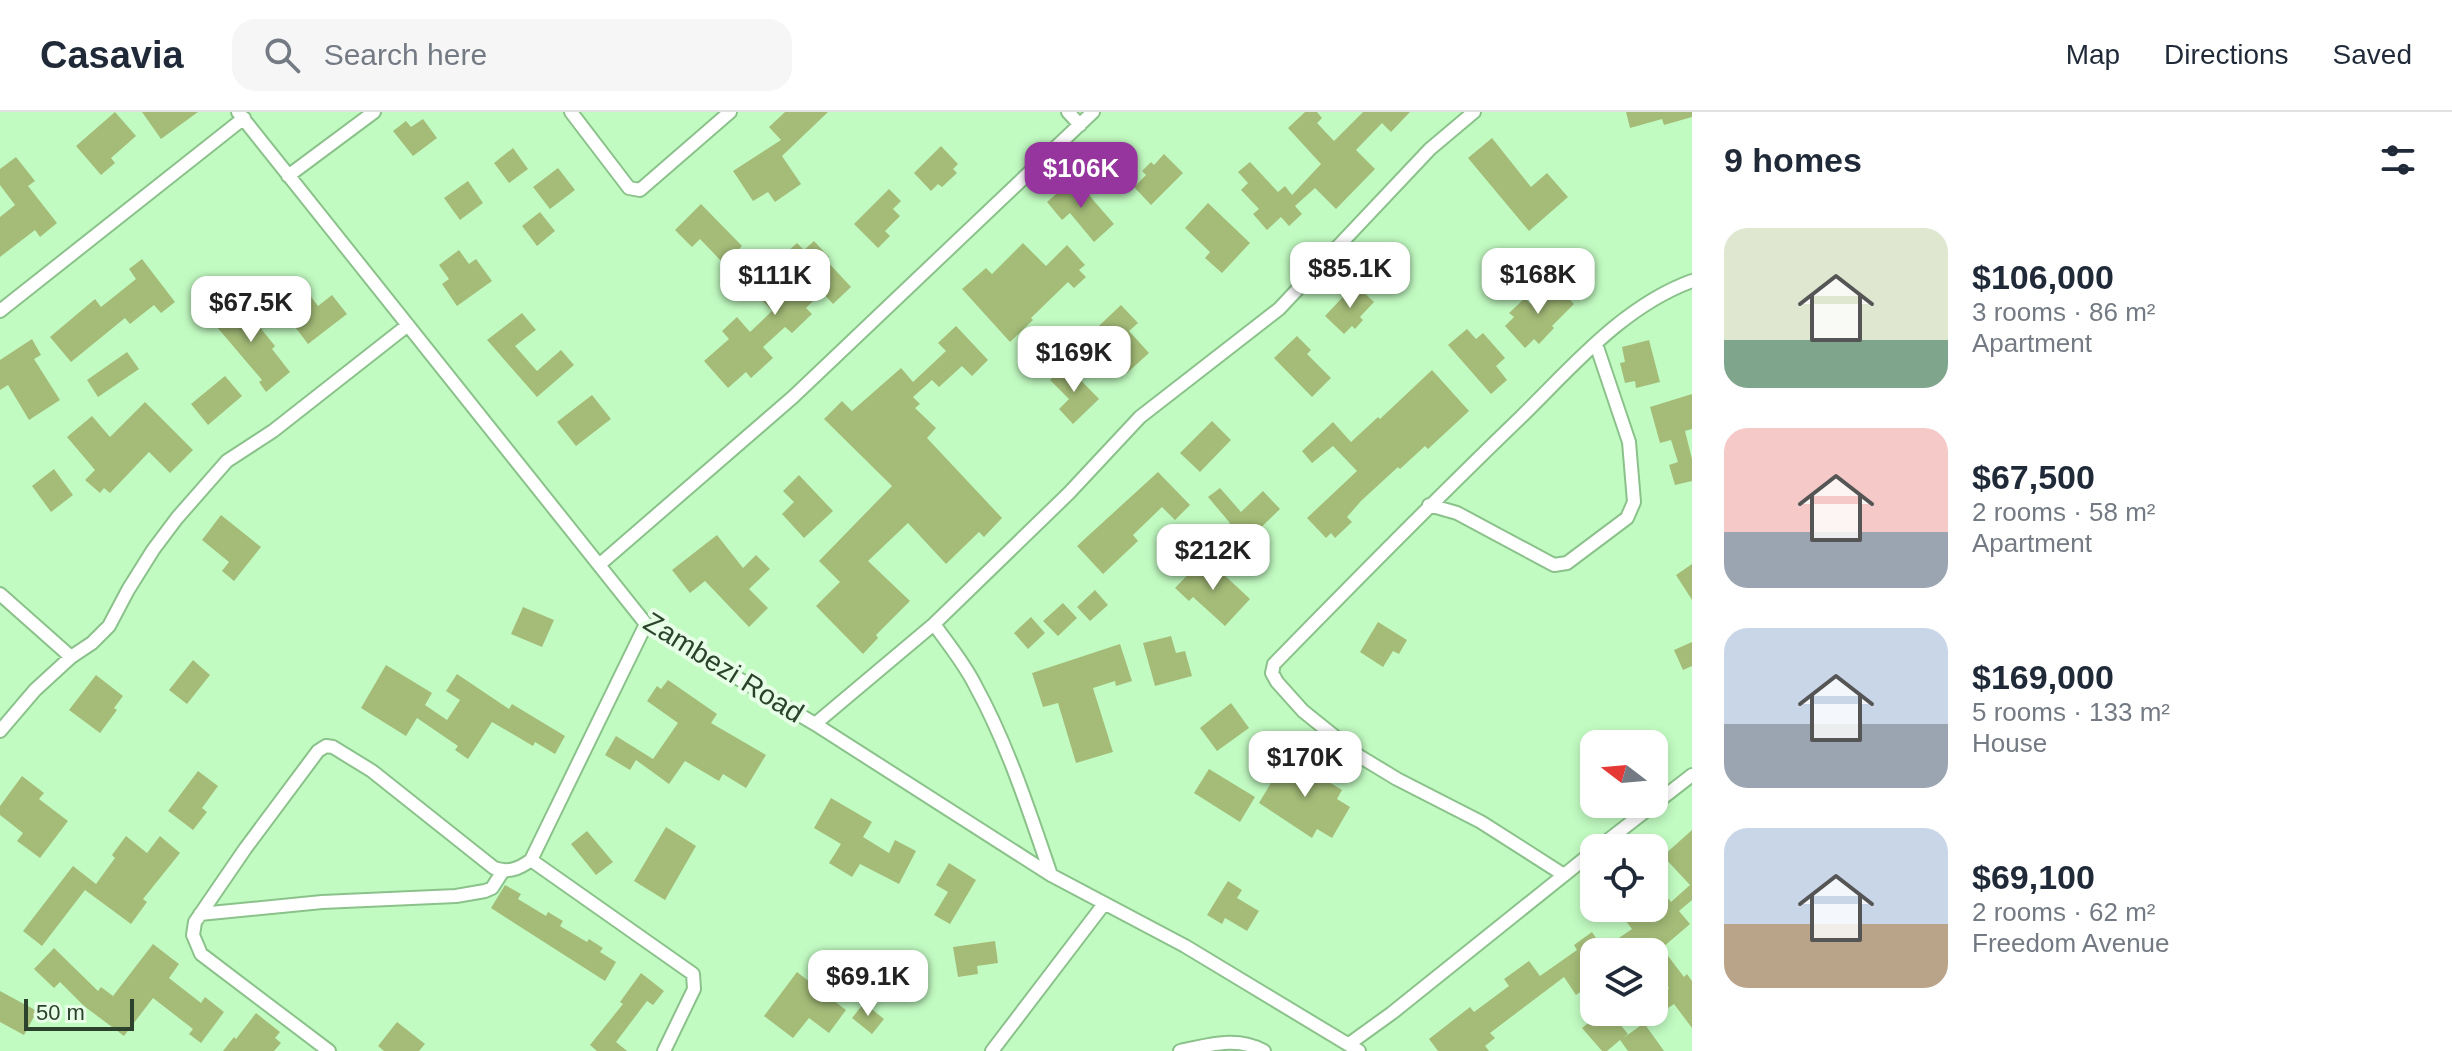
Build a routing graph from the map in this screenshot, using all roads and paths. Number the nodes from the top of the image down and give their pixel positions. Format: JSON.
{"nodes":[{"id":1,"x":374,"y":112,"type":"edge"},
{"id":2,"x":571,"y":112,"type":"edge"},
{"id":3,"x":730,"y":112,"type":"edge"},
{"id":4,"x":1068,"y":112,"type":"edge"},
{"id":5,"x":1093,"y":112,"type":"edge"},
{"id":6,"x":1474,"y":112,"type":"edge"},
{"id":7,"x":241,"y":115,"type":"edge"},
{"id":8,"x":1080,"y":125,"type":"junction"},
{"id":9,"x":288,"y":176,"type":"junction"},
{"id":10,"x":1692,"y":281,"type":"edge"},
{"id":11,"x":0,"y":311,"type":"edge"},
{"id":12,"x":408,"y":325,"type":"junction"},
{"id":13,"x":1596,"y":344,"type":"junction"},
{"id":14,"x":1429,"y":505,"type":"junction"},
{"id":15,"x":599,"y":565,"type":"junction"},
{"id":16,"x":0,"y":594,"type":"edge"},
{"id":17,"x":646,"y":624,"type":"junction"},
{"id":18,"x":934,"y":624,"type":"junction"},
{"id":19,"x":71,"y":657,"type":"junction"},
{"id":20,"x":815,"y":724,"type":"junction"},
{"id":21,"x":0,"y":731,"type":"edge"},
{"id":22,"x":1692,"y":775,"type":"edge"},
{"id":23,"x":1616,"y":834,"type":"edge"},
{"id":24,"x":531,"y":860,"type":"junction"},
{"id":25,"x":1580,"y":862,"type":"edge"},
{"id":26,"x":503,"y":871,"type":"junction"},
{"id":27,"x":1051,"y":875,"type":"junction"},
{"id":28,"x":1564,"y":875,"type":"junction"},
{"id":29,"x":1104,"y":904,"type":"junction"},
{"id":30,"x":200,"y":914,"type":"junction"},
{"id":31,"x":312,"y":1045,"type":"edge"},
{"id":32,"x":1354,"y":1048,"type":"edge"},
{"id":33,"x":329,"y":1051,"type":"edge"},
{"id":34,"x":664,"y":1051,"type":"edge"},
{"id":35,"x":992,"y":1051,"type":"edge"},
{"id":36,"x":1180,"y":1051,"type":"edge"},
{"id":37,"x":1264,"y":1051,"type":"edge"}],
"edges":[{"from":1,"to":9,"type":"street"},
{"from":2,"to":3,"type":"street"},
{"from":4,"to":8,"type":"street"},
{"from":5,"to":8,"type":"street"},
{"from":6,"to":18,"type":"street"},
{"from":7,"to":9,"type":"street","name":"Zambezi Road"},
{"from":7,"to":11,"type":"street"},
{"from":8,"to":15,"type":"street"},
{"from":9,"to":12,"type":"street","name":"Zambezi Road"},
{"from":10,"to":13,"type":"street"},
{"from":12,"to":15,"type":"street","name":"Zambezi Road"},
{"from":12,"to":19,"type":"street"},
{"from":13,"to":14,"type":"street"},
{"from":13,"to":14,"type":"street"},
{"from":14,"to":28,"type":"street"},
{"from":15,"to":17,"type":"street","name":"Zambezi Road"},
{"from":16,"to":19,"type":"street"},
{"from":17,"to":20,"type":"street","name":"Zambezi Road"},
{"from":17,"to":24,"type":"street"},
{"from":18,"to":20,"type":"street"},
{"from":18,"to":27,"type":"street"},
{"from":19,"to":21,"type":"street"},
{"from":20,"to":27,"type":"street","name":"Zambezi Road"},
{"from":22,"to":23,"type":"street"},
{"from":24,"to":26,"type":"street"},
{"from":24,"to":34,"type":"street"},
{"from":25,"to":28,"type":"street"},
{"from":26,"to":30,"type":"street"},
{"from":26,"to":30,"type":"street"},
{"from":27,"to":29,"type":"street","name":"Zambezi Road"},
{"from":28,"to":32,"type":"street"},
{"from":29,"to":32,"type":"street","name":"Zambezi Road"},
{"from":29,"to":35,"type":"street"},
{"from":30,"to":31,"type":"street"},
{"from":31,"to":33,"type":"street"},
{"from":36,"to":37,"type":"street"}]}
